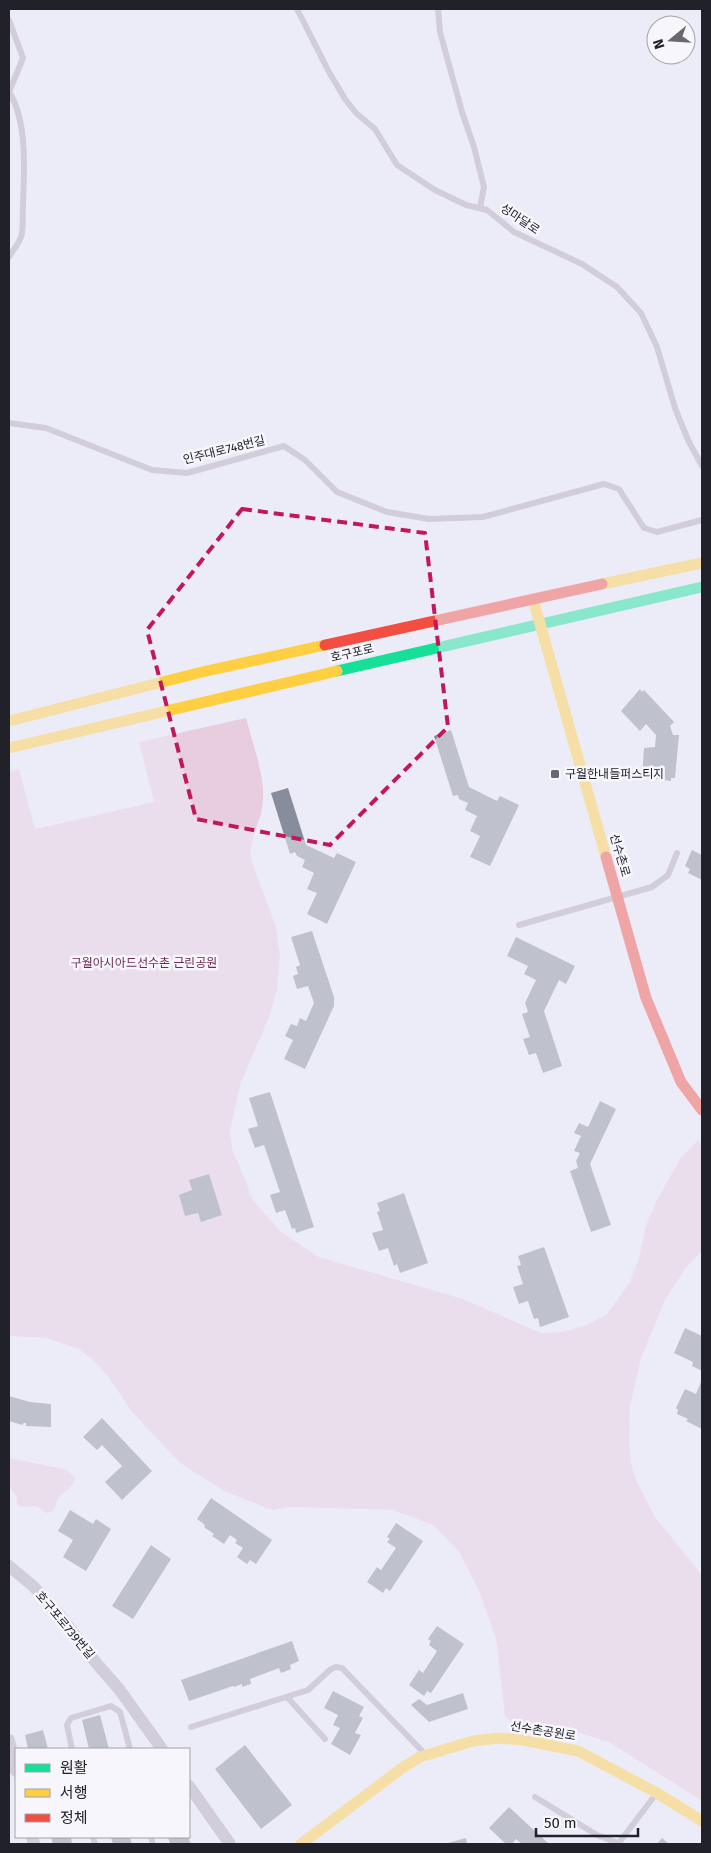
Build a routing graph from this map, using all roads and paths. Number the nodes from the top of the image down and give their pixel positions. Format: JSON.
{"nodes":[{"id":1,"x":297,"y":9,"type":"edge"},
{"id":2,"x":438,"y":9,"type":"edge"},
{"id":3,"x":9,"y":20,"type":"edge"},
{"id":4,"x":480,"y":208,"type":"junction"},
{"id":5,"x":9,"y":257,"type":"edge"},
{"id":6,"x":9,"y":423,"type":"edge"},
{"id":7,"x":702,"y":466,"type":"edge"},
{"id":8,"x":702,"y":520,"type":"edge"},
{"id":9,"x":702,"y":563,"type":"edge"},
{"id":10,"x":702,"y":587,"type":"edge"},
{"id":11,"x":533,"y":599,"type":"junction"},
{"id":12,"x":540,"y":624,"type":"junction"},
{"id":13,"x":9,"y":720,"type":"edge"},
{"id":14,"x":9,"y":748,"type":"edge"},
{"id":15,"x":678,"y":853,"type":"dead end"},
{"id":16,"x":617,"y":898,"type":"junction"},
{"id":17,"x":519,"y":925,"type":"dead end"},
{"id":18,"x":702,"y":1110,"type":"edge"},
{"id":19,"x":9,"y":1566,"type":"edge"},
{"id":20,"x":287,"y":1696,"type":"junction"},
{"id":21,"x":191,"y":1727,"type":"dead end"},
{"id":22,"x":325,"y":1739,"type":"dead end"},
{"id":23,"x":9,"y":1740,"type":"edge"},
{"id":24,"x":72,"y":1748,"type":"edge"},
{"id":25,"x":130,"y":1748,"type":"edge"},
{"id":26,"x":161,"y":1748,"type":"edge"},
{"id":27,"x":426,"y":1755,"type":"junction"},
{"id":28,"x":15,"y":1767,"type":"edge"},
{"id":29,"x":190,"y":1787,"type":"edge"},
{"id":30,"x":657,"y":1793,"type":"junction"},
{"id":31,"x":535,"y":1797,"type":"dead end"},
{"id":32,"x":702,"y":1822,"type":"edge"},
{"id":33,"x":230,"y":1844,"type":"edge"},
{"id":34,"x":300,"y":1844,"type":"edge"},
{"id":35,"x":618,"y":1844,"type":"edge"}],
"edges":[{"from":1,"to":4,"type":"lane","name":"성마달로"},
{"from":2,"to":4,"type":"lane"},
{"from":3,"to":5,"type":"lane"},
{"from":4,"to":7,"type":"lane","name":"성마달로"},
{"from":6,"to":8,"type":"lane","name":"인주대로748번길"},
{"from":9,"to":11,"type":"main road","name":"호구포로"},
{"from":10,"to":12,"type":"main road","name":"호구포로"},
{"from":11,"to":12,"type":"main road","name":"선수촌로"},
{"from":11,"to":13,"type":"main road","name":"호구포로"},
{"from":12,"to":14,"type":"main road","name":"호구포로"},
{"from":12,"to":16,"type":"main road","name":"선수촌로"},
{"from":15,"to":16,"type":"lane"},
{"from":16,"to":17,"type":"lane"},
{"from":16,"to":18,"type":"main road","name":"선수촌로"},
{"from":19,"to":26,"type":"street","name":"호구포로739번길"},
{"from":20,"to":21,"type":"lane"},
{"from":20,"to":22,"type":"lane"},
{"from":20,"to":27,"type":"lane"},
{"from":23,"to":28,"type":"street"},
{"from":24,"to":25,"type":"lane"},
{"from":27,"to":30,"type":"main road","name":"선수촌공원로"},
{"from":27,"to":34,"type":"main road","name":"선수촌공원로"},
{"from":29,"to":33,"type":"street"},
{"from":30,"to":32,"type":"main road","name":"선수촌공원로"},
{"from":30,"to":35,"type":"lane"},
{"from":31,"to":35,"type":"lane"}]}
